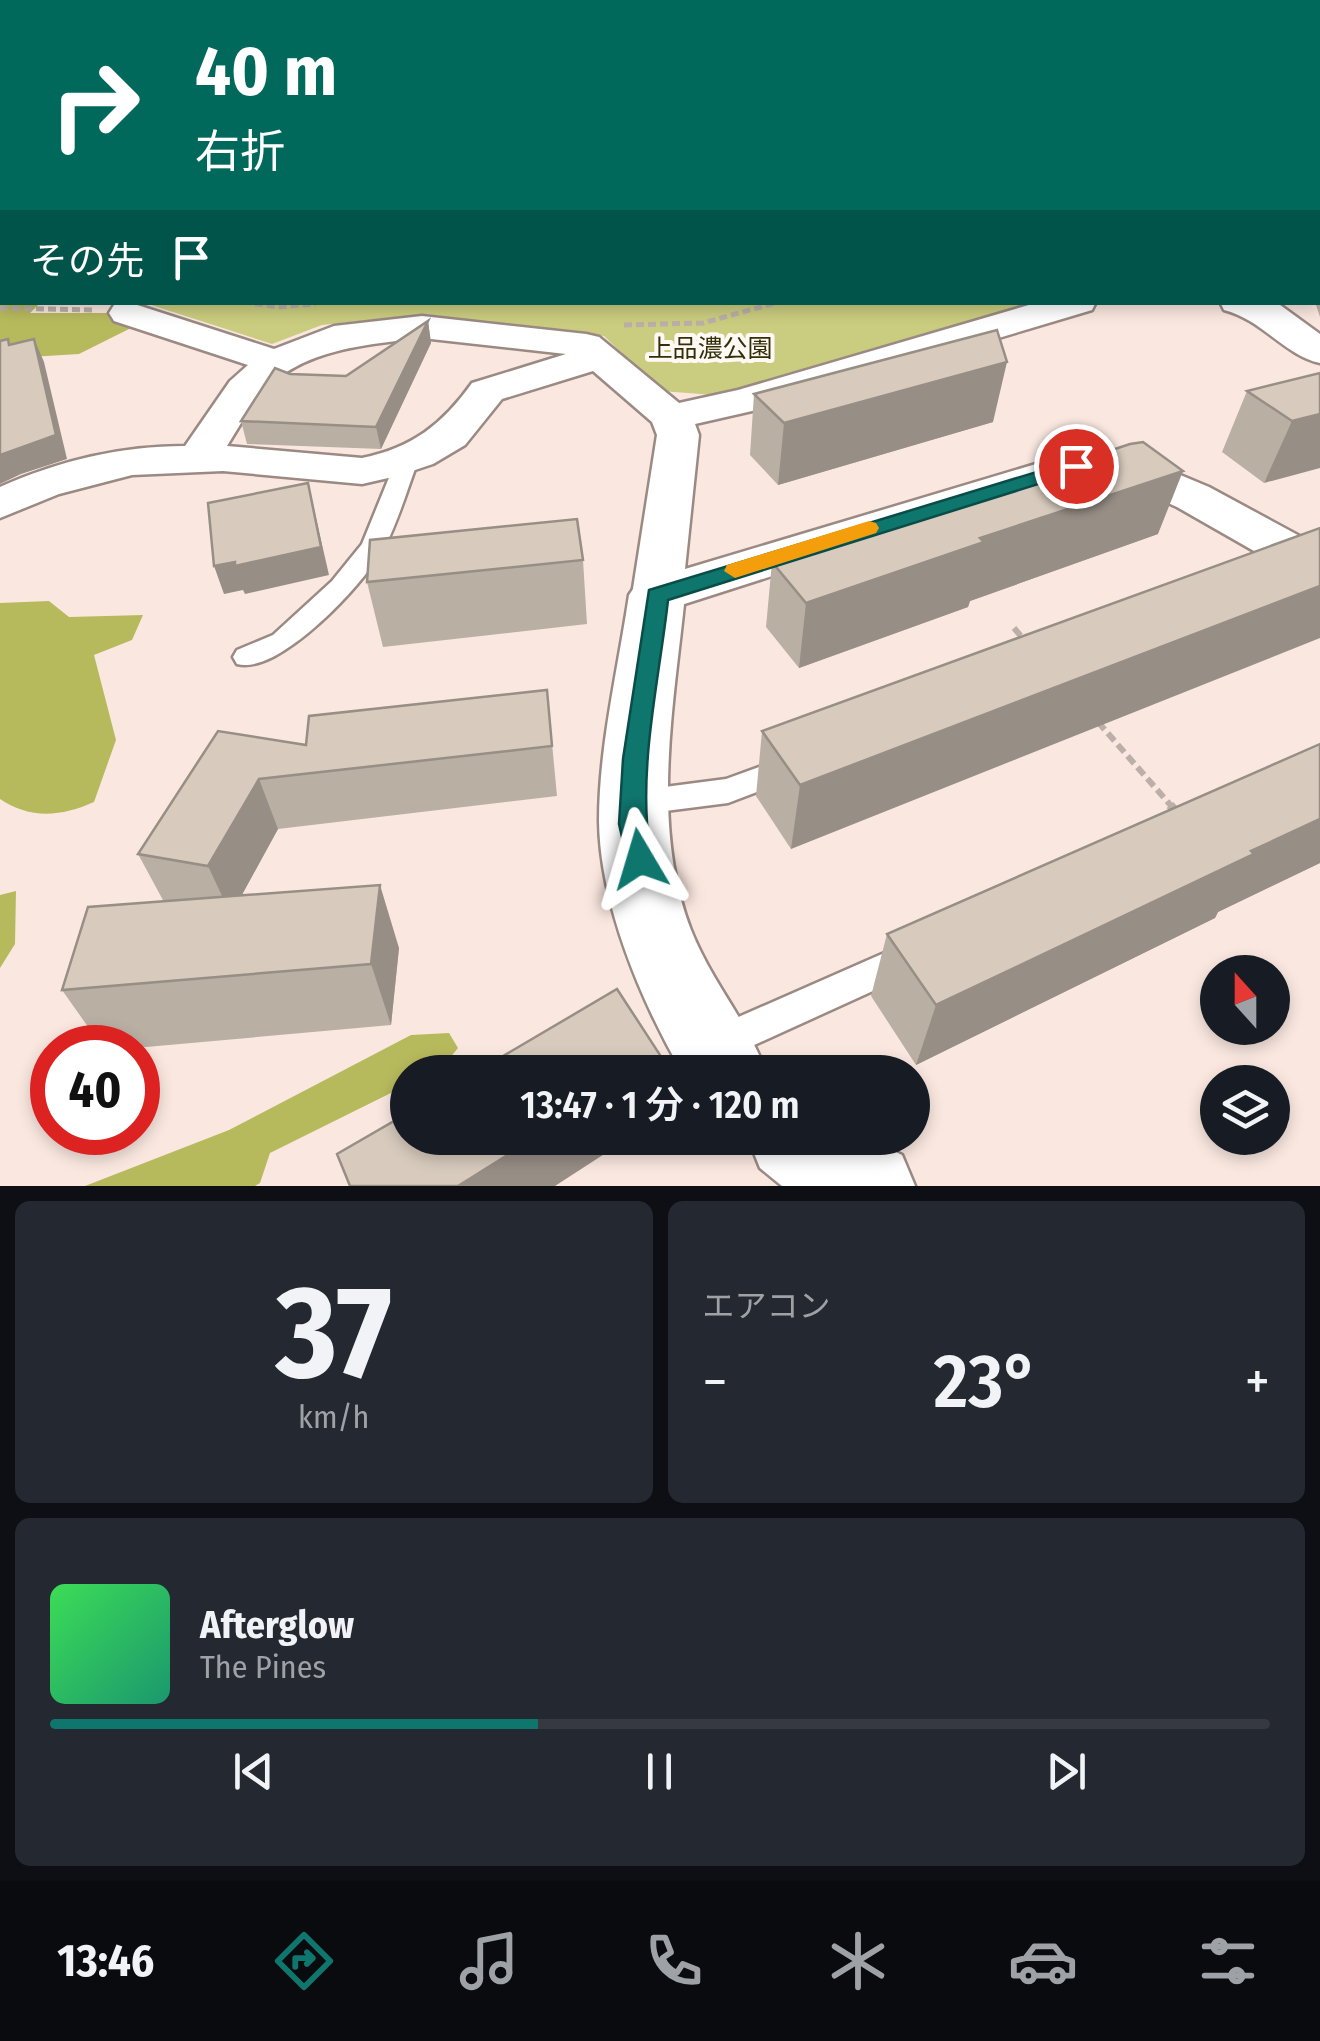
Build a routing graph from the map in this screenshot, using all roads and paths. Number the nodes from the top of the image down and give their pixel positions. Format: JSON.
{"nodes":[{"id":1,"x":52,"y":305,"type":"edge"},
{"id":2,"x":1069,"y":305,"type":"edge"},
{"id":3,"x":1248,"y":305,"type":"edge"},
{"id":4,"x":47,"y":309,"type":"junction"},
{"id":5,"x":84,"y":310,"type":"dead end"},
{"id":6,"x":0,"y":311,"type":"edge"},
{"id":7,"x":127,"y":313,"type":"dead end"},
{"id":8,"x":1320,"y":352,"type":"edge"},
{"id":9,"x":600,"y":356,"type":"junction"},
{"id":10,"x":276,"y":362,"type":"junction"},
{"id":11,"x":671,"y":416,"type":"junction"},
{"id":12,"x":408,"y":458,"type":"junction"},
{"id":13,"x":197,"y":459,"type":"junction"},
{"id":14,"x":0,"y":504,"type":"edge"},
{"id":15,"x":1306,"y":571,"type":"edge"},
{"id":16,"x":657,"y":595,"type":"junction"},
{"id":17,"x":1014,"y":628,"type":"dead end"},
{"id":18,"x":1036,"y":655,"type":"edge"},
{"id":19,"x":246,"y":657,"type":"dead end"},
{"id":20,"x":1084,"y":708,"type":"edge"},
{"id":21,"x":821,"y":755,"type":"edge"},
{"id":22,"x":634,"y":804,"type":"junction"},
{"id":23,"x":1182,"y":818,"type":"edge"},
{"id":24,"x":943,"y":943,"type":"edge"},
{"id":25,"x":716,"y":1055,"type":"edge"},
{"id":26,"x":729,"y":1055,"type":"edge"},
{"id":27,"x":810,"y":1155,"type":"edge"},
{"id":28,"x":871,"y":1186,"type":"edge"}],
"edges":[{"from":1,"to":4,"type":"path"},
{"from":2,"to":11,"type":"street"},
{"from":3,"to":8,"type":"street"},
{"from":4,"to":5,"type":"path"},
{"from":4,"to":6,"type":"path"},
{"from":7,"to":10,"type":"street"},
{"from":9,"to":10,"type":"street"},
{"from":9,"to":11,"type":"street"},
{"from":9,"to":12,"type":"street"},
{"from":10,"to":13,"type":"street"},
{"from":11,"to":16,"type":"street"},
{"from":12,"to":13,"type":"street"},
{"from":12,"to":19,"type":"lane"},
{"from":13,"to":14,"type":"street"},
{"from":15,"to":16,"type":"street"},
{"from":16,"to":22,"type":"street"},
{"from":17,"to":18,"type":"path"},
{"from":20,"to":23,"type":"path"},
{"from":21,"to":22,"type":"lane"},
{"from":22,"to":25,"type":"street"},
{"from":24,"to":26,"type":"lane"},
{"from":27,"to":28,"type":"street"}]}
